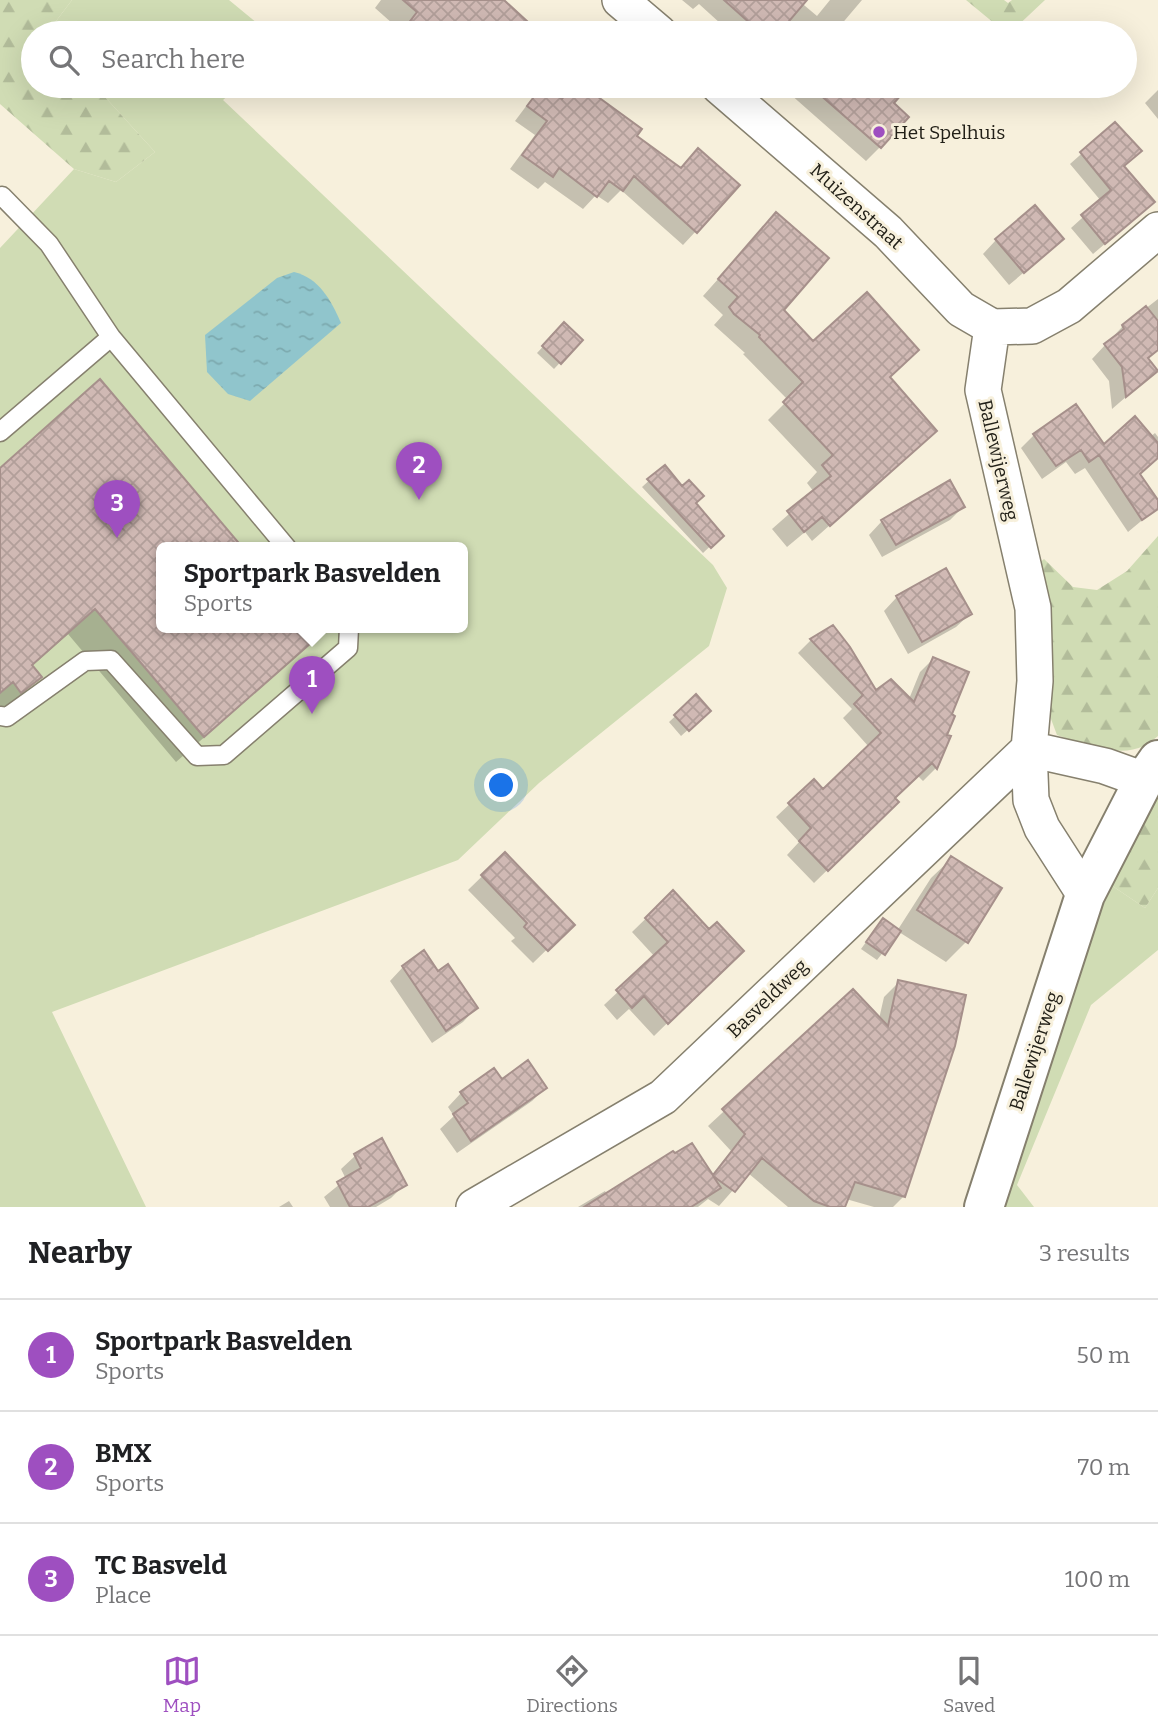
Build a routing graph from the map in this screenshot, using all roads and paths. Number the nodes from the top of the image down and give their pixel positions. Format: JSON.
{"nodes":[{"id":1,"x":620,"y":0,"type":"edge"},
{"id":2,"x":645,"y":21,"type":"edge"},
{"id":3,"x":733,"y":98,"type":"edge"},
{"id":4,"x":2,"y":196,"type":"edge"},
{"id":5,"x":1158,"y":230,"type":"edge"},
{"id":6,"x":992,"y":327,"type":"junction"},
{"id":7,"x":111,"y":337,"type":"junction"},
{"id":8,"x":0,"y":432,"type":"edge"},
{"id":9,"x":283,"y":542,"type":"edge"},
{"id":10,"x":349,"y":633,"type":"edge"},
{"id":11,"x":0,"y":716,"type":"edge"},
{"id":12,"x":1029,"y":749,"type":"junction"},
{"id":13,"x":1151,"y":770,"type":"edge"},
{"id":14,"x":1085,"y":895,"type":"junction"},
{"id":15,"x":474,"y":1207,"type":"edge"},
{"id":16,"x":984,"y":1207,"type":"edge"}],
"edges":[{"from":1,"to":2,"type":"street"},
{"from":3,"to":6,"type":"street","name":"Muizenstraat"},
{"from":4,"to":7,"type":"lane"},
{"from":5,"to":6,"type":"street"},
{"from":6,"to":12,"type":"street","name":"Ballewijerweg"},
{"from":7,"to":8,"type":"lane"},
{"from":7,"to":9,"type":"lane"},
{"from":10,"to":11,"type":"lane"},
{"from":12,"to":13,"type":"street","name":"Ballewijerweg"},
{"from":12,"to":14,"type":"street","name":"Ballewijerweg"},
{"from":12,"to":15,"type":"street","name":"Basveldweg"},
{"from":13,"to":14,"type":"street","name":"Ballewijerweg"},
{"from":14,"to":16,"type":"street","name":"Ballewijerweg"}]}
